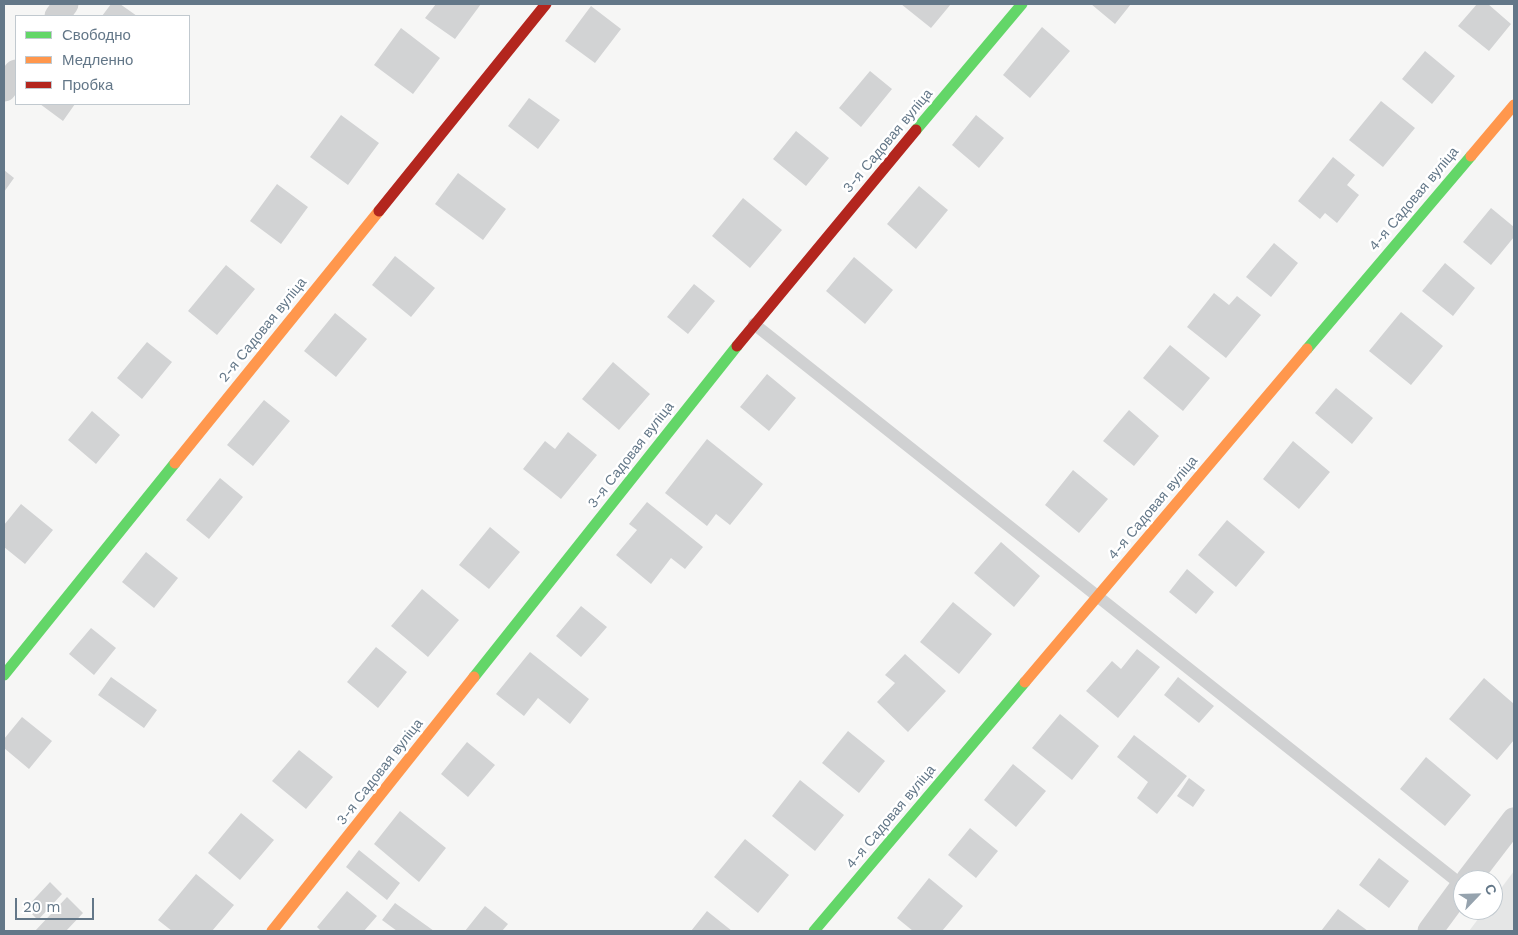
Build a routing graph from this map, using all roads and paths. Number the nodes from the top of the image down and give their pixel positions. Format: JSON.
{"nodes":[{"id":1,"x":66,"y":4,"type":"edge"},
{"id":2,"x":546,"y":4,"type":"edge"},
{"id":3,"x":1022,"y":4,"type":"edge"},
{"id":4,"x":58,"y":15,"type":"edge"},
{"id":5,"x":15,"y":73,"type":"edge"},
{"id":6,"x":4,"y":89,"type":"edge"},
{"id":7,"x":1514,"y":105,"type":"edge"},
{"id":8,"x":754,"y":324,"type":"junction"},
{"id":9,"x":1097,"y":596,"type":"junction"},
{"id":10,"x":4,"y":675,"type":"edge"},
{"id":11,"x":1514,"y":820,"type":"edge"},
{"id":12,"x":1476,"y":870,"type":"edge"},
{"id":13,"x":1453,"y":878,"type":"edge"},
{"id":14,"x":1453,"y":900,"type":"edge"},
{"id":15,"x":272,"y":931,"type":"edge"},
{"id":16,"x":814,"y":931,"type":"edge"},
{"id":17,"x":1430,"y":931,"type":"edge"}],
"edges":[{"from":1,"to":4,"type":"street"},
{"from":2,"to":10,"type":"street","name":"2-я Садовая вуліца"},
{"from":3,"to":8,"type":"street","name":"3-я Садовая вуліца"},
{"from":5,"to":6,"type":"street"},
{"from":7,"to":9,"type":"street","name":"4-я Садовая вуліца"},
{"from":8,"to":9,"type":"lane"},
{"from":8,"to":15,"type":"street","name":"3-я Садовая вуліца"},
{"from":9,"to":13,"type":"lane"},
{"from":9,"to":16,"type":"street","name":"4-я Садовая вуліца"},
{"from":11,"to":12,"type":"street"},
{"from":14,"to":17,"type":"street"}]}
